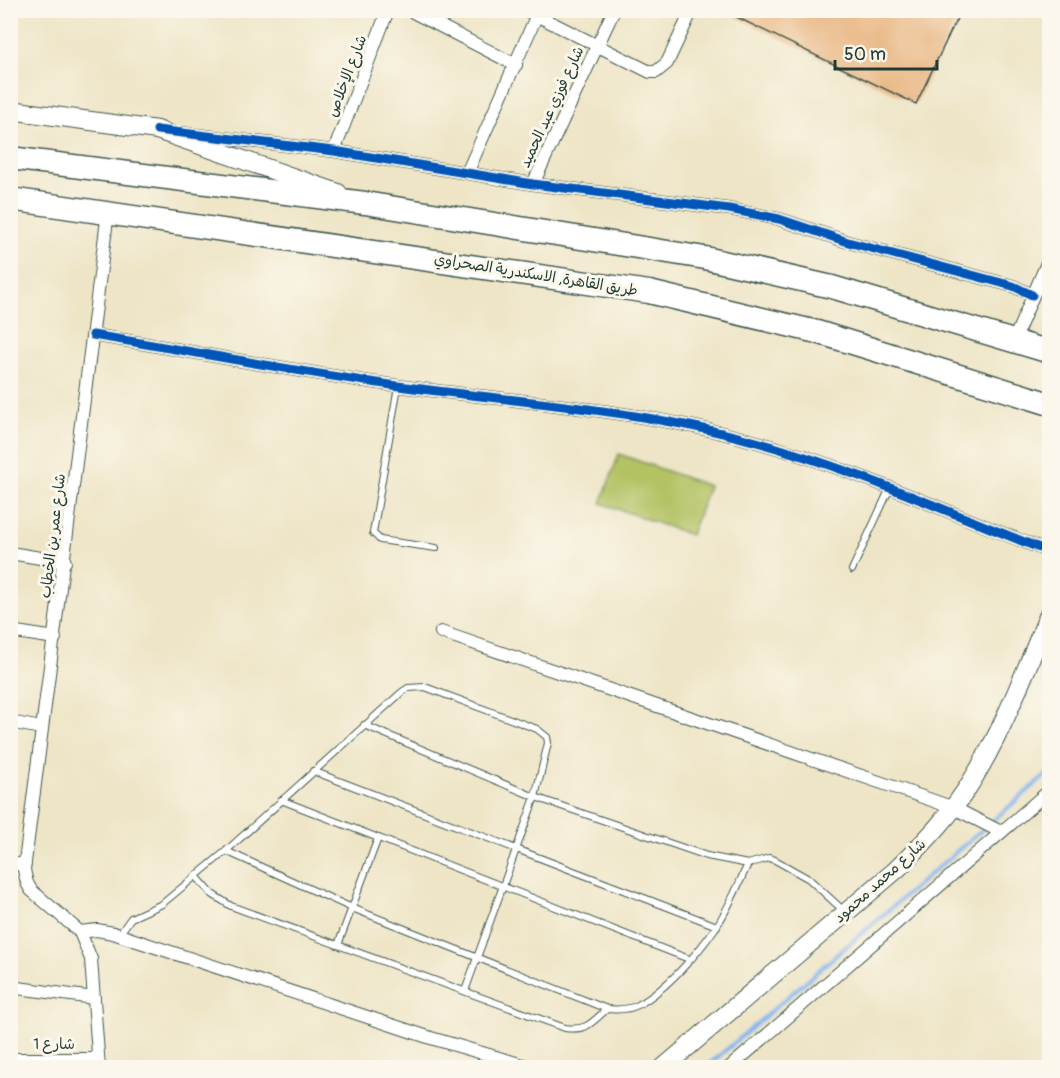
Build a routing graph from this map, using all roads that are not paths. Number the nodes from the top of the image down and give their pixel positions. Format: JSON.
{"nodes":[{"id":1,"x":388,"y":10,"type":"edge"},
{"id":2,"x":409,"y":10,"type":"edge"},
{"id":3,"x":614,"y":10,"type":"edge"},
{"id":4,"x":692,"y":10,"type":"edge"},
{"id":5,"x":534,"y":12,"type":"edge"},
{"id":6,"x":597,"y":46,"type":"junction"},
{"id":7,"x":516,"y":65,"type":"junction"},
{"id":8,"x":10,"y":110,"type":"edge"},
{"id":9,"x":157,"y":130,"type":"junction"},
{"id":10,"x":334,"y":152,"type":"junction"},
{"id":11,"x":10,"y":158,"type":"edge"},
{"id":12,"x":467,"y":172,"type":"junction"},
{"id":13,"x":533,"y":184,"type":"junction"},
{"id":14,"x":10,"y":199,"type":"edge"},
{"id":15,"x":365,"y":203,"type":"junction"},
{"id":16,"x":108,"y":212,"type":"junction"},
{"id":17,"x":1050,"y":256,"type":"edge"},
{"id":18,"x":1032,"y":295,"type":"junction"},
{"id":19,"x":93,"y":335,"type":"junction"},
{"id":20,"x":1014,"y":340,"type":"junction"},
{"id":21,"x":1050,"y":352,"type":"edge"},
{"id":22,"x":398,"y":386,"type":"junction"},
{"id":23,"x":1050,"y":404,"type":"edge"},
{"id":24,"x":890,"y":488,"type":"junction"},
{"id":25,"x":436,"y":548,"type":"dead end"},
{"id":26,"x":1050,"y":552,"type":"edge"},
{"id":27,"x":10,"y":553,"type":"edge"},
{"id":28,"x":65,"y":562,"type":"junction"},
{"id":29,"x":852,"y":570,"type":"dead end"},
{"id":30,"x":1050,"y":612,"type":"edge"},
{"id":31,"x":10,"y":631,"type":"edge"},
{"id":32,"x":441,"y":632,"type":"dead end"},
{"id":33,"x":55,"y":638,"type":"junction"},
{"id":34,"x":10,"y":722,"type":"edge"},
{"id":35,"x":364,"y":725,"type":"junction"},
{"id":36,"x":41,"y":728,"type":"junction"},
{"id":37,"x":313,"y":771,"type":"junction"},
{"id":38,"x":1050,"y":790,"type":"edge"},
{"id":39,"x":535,"y":797,"type":"junction"},
{"id":40,"x":281,"y":800,"type":"junction"},
{"id":41,"x":954,"y":808,"type":"junction"},
{"id":42,"x":1001,"y":832,"type":"junction"},
{"id":43,"x":378,"y":838,"type":"junction"},
{"id":44,"x":516,"y":850,"type":"junction"},
{"id":45,"x":226,"y":851,"type":"junction"},
{"id":46,"x":10,"y":864,"type":"edge"},
{"id":47,"x":25,"y":864,"type":"junction"},
{"id":48,"x":747,"y":864,"type":"junction"},
{"id":49,"x":196,"y":876,"type":"junction"},
{"id":50,"x":502,"y":887,"type":"junction"},
{"id":51,"x":351,"y":908,"type":"junction"},
{"id":52,"x":846,"y":913,"type":"junction"},
{"id":53,"x":717,"y":926,"type":"junction"},
{"id":54,"x":80,"y":932,"type":"junction"},
{"id":55,"x":120,"y":935,"type":"junction"},
{"id":56,"x":338,"y":945,"type":"junction"},
{"id":57,"x":477,"y":958,"type":"junction"},
{"id":58,"x":689,"y":959,"type":"junction"},
{"id":59,"x":10,"y":987,"type":"edge"},
{"id":60,"x":465,"y":991,"type":"junction"},
{"id":61,"x":94,"y":998,"type":"junction"},
{"id":62,"x":607,"y":1009,"type":"junction"},
{"id":63,"x":10,"y":1059,"type":"edge"},
{"id":64,"x":98,"y":1063,"type":"edge"},
{"id":65,"x":533,"y":1068,"type":"edge"},
{"id":66,"x":663,"y":1068,"type":"edge"},
{"id":67,"x":729,"y":1068,"type":"edge"}],
"edges":[{"from":1,"to":10,"type":"street","name":"شارع الإخلاص"},
{"from":2,"to":7,"type":"street"},
{"from":3,"to":6,"type":"street","name":"شارع فوزي عبد الحميد"},
{"from":4,"to":6,"type":"street"},
{"from":5,"to":6,"type":"street"},
{"from":5,"to":7,"type":"street"},
{"from":6,"to":13,"type":"street","name":"شارع فوزي عبد الحميد"},
{"from":7,"to":12,"type":"street"},
{"from":8,"to":9,"type":"street"},
{"from":9,"to":10,"type":"street"},
{"from":9,"to":15,"type":"street"},
{"from":10,"to":12,"type":"street"},
{"from":11,"to":15,"type":"highway"},
{"from":12,"to":13,"type":"street"},
{"from":13,"to":18,"type":"street"},
{"from":14,"to":16,"type":"highway","name":"طريق القاهرة, الاسكندرية الصحراوي"},
{"from":15,"to":20,"type":"highway"},
{"from":16,"to":19,"type":"street","name":"شارع عمر بن الخطاب"},
{"from":16,"to":23,"type":"highway","name":"طريق القاهرة, الاسكندرية الصحراوي"},
{"from":17,"to":18,"type":"street"},
{"from":18,"to":20,"type":"street"},
{"from":19,"to":22,"type":"street"},
{"from":19,"to":28,"type":"street","name":"شارع عمر بن الخطاب"},
{"from":20,"to":21,"type":"highway"},
{"from":22,"to":24,"type":"street"},
{"from":22,"to":25,"type":"lane"},
{"from":24,"to":26,"type":"street"},
{"from":24,"to":29,"type":"lane"},
{"from":27,"to":28,"type":"street"},
{"from":28,"to":33,"type":"street","name":"شارع عمر بن الخطاب"},
{"from":30,"to":41,"type":"street","name":"شارع محمد محمود"},
{"from":31,"to":33,"type":"street"},
{"from":32,"to":41,"type":"street"},
{"from":33,"to":36,"type":"street","name":"شارع عمر بن الخطاب"},
{"from":34,"to":36,"type":"street"},
{"from":35,"to":37,"type":"lane"},
{"from":35,"to":39,"type":"lane"},
{"from":35,"to":39,"type":"lane"},
{"from":36,"to":47,"type":"street","name":"شارع عمر بن الخطاب"},
{"from":37,"to":40,"type":"lane"},
{"from":37,"to":44,"type":"lane"},
{"from":38,"to":42,"type":"street"},
{"from":39,"to":44,"type":"lane"},
{"from":39,"to":48,"type":"lane"},
{"from":40,"to":43,"type":"lane"},
{"from":40,"to":45,"type":"lane"},
{"from":41,"to":42,"type":"street"},
{"from":41,"to":52,"type":"street","name":"شارع محمد محمود"},
{"from":42,"to":67,"type":"street"},
{"from":43,"to":50,"type":"lane"},
{"from":43,"to":51,"type":"lane"},
{"from":44,"to":50,"type":"lane"},
{"from":44,"to":53,"type":"lane"},
{"from":45,"to":49,"type":"lane"},
{"from":45,"to":51,"type":"lane"},
{"from":46,"to":47,"type":"street"},
{"from":47,"to":54,"type":"street"},
{"from":48,"to":52,"type":"lane"},
{"from":48,"to":53,"type":"lane"},
{"from":49,"to":55,"type":"lane"},
{"from":49,"to":56,"type":"lane"},
{"from":50,"to":57,"type":"lane"},
{"from":50,"to":58,"type":"lane"},
{"from":51,"to":56,"type":"lane"},
{"from":51,"to":57,"type":"lane"},
{"from":52,"to":66,"type":"street","name":"شارع محمد محمود"},
{"from":53,"to":58,"type":"lane"},
{"from":54,"to":55,"type":"street"},
{"from":54,"to":61,"type":"street"},
{"from":55,"to":65,"type":"street"},
{"from":56,"to":60,"type":"lane"},
{"from":57,"to":60,"type":"lane"},
{"from":57,"to":62,"type":"lane"},
{"from":58,"to":62,"type":"lane"},
{"from":59,"to":61,"type":"street"},
{"from":60,"to":62,"type":"lane"},
{"from":61,"to":64,"type":"street"},
{"from":63,"to":64,"type":"street","name":"شارع 1"}]}
